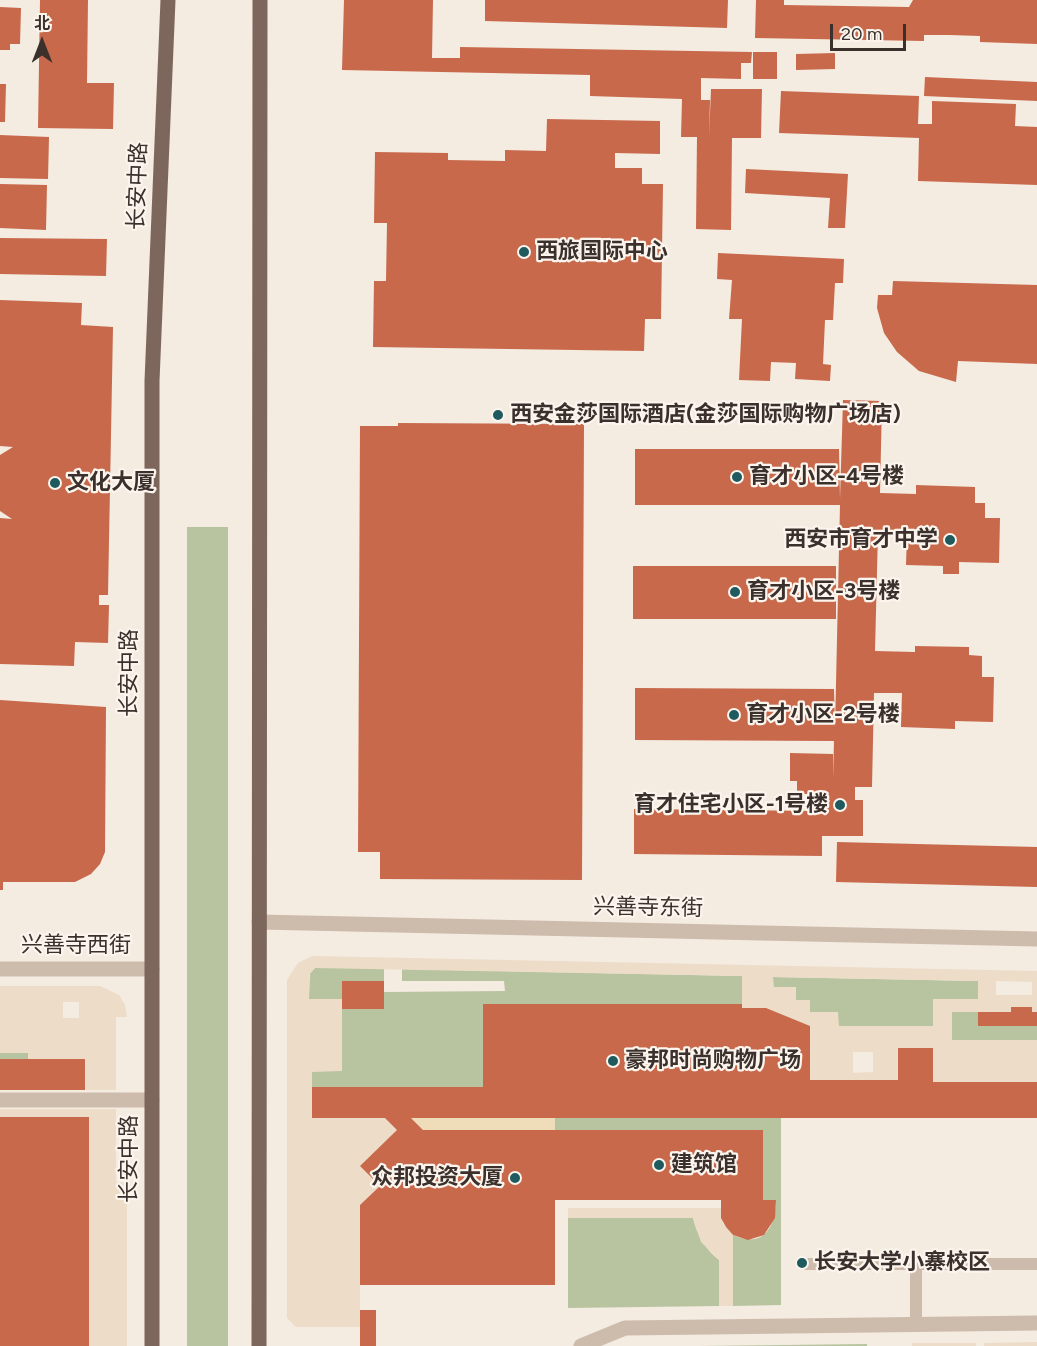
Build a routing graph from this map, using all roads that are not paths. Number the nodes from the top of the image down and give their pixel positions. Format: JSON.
{"nodes":[{"id":1,"x":168,"y":0,"type":"edge"},
{"id":2,"x":260,"y":0,"type":"edge"},
{"id":3,"x":258,"y":922,"type":"junction"},
{"id":4,"x":1037,"y":939,"type":"edge"},
{"id":5,"x":0,"y":969,"type":"edge"},
{"id":6,"x":152,"y":969,"type":"junction"},
{"id":7,"x":0,"y":1100,"type":"edge"},
{"id":8,"x":152,"y":1100,"type":"junction"},
{"id":9,"x":805,"y":1264,"type":"dead end"},
{"id":10,"x":916,"y":1264,"type":"junction"},
{"id":11,"x":1037,"y":1264,"type":"edge"},
{"id":12,"x":1037,"y":1323,"type":"edge"},
{"id":13,"x":916,"y":1324,"type":"junction"},
{"id":14,"x":152,"y":1346,"type":"edge"},
{"id":15,"x":258,"y":1346,"type":"edge"},
{"id":16,"x":581,"y":1346,"type":"edge"}],
"edges":[{"from":1,"to":6,"type":"main road","name":"长安中路"},
{"from":2,"to":3,"type":"main road"},
{"from":3,"to":4,"type":"street","name":"兴善寺东街"},
{"from":3,"to":15,"type":"main road"},
{"from":5,"to":6,"type":"street","name":"兴善寺西街"},
{"from":6,"to":8,"type":"main road","name":"长安中路"},
{"from":7,"to":8,"type":"street"},
{"from":8,"to":14,"type":"main road","name":"长安中路"},
{"from":9,"to":10,"type":"lane"},
{"from":10,"to":11,"type":"lane"},
{"from":10,"to":13,"type":"lane"},
{"from":12,"to":13,"type":"street"},
{"from":13,"to":16,"type":"street"}]}
